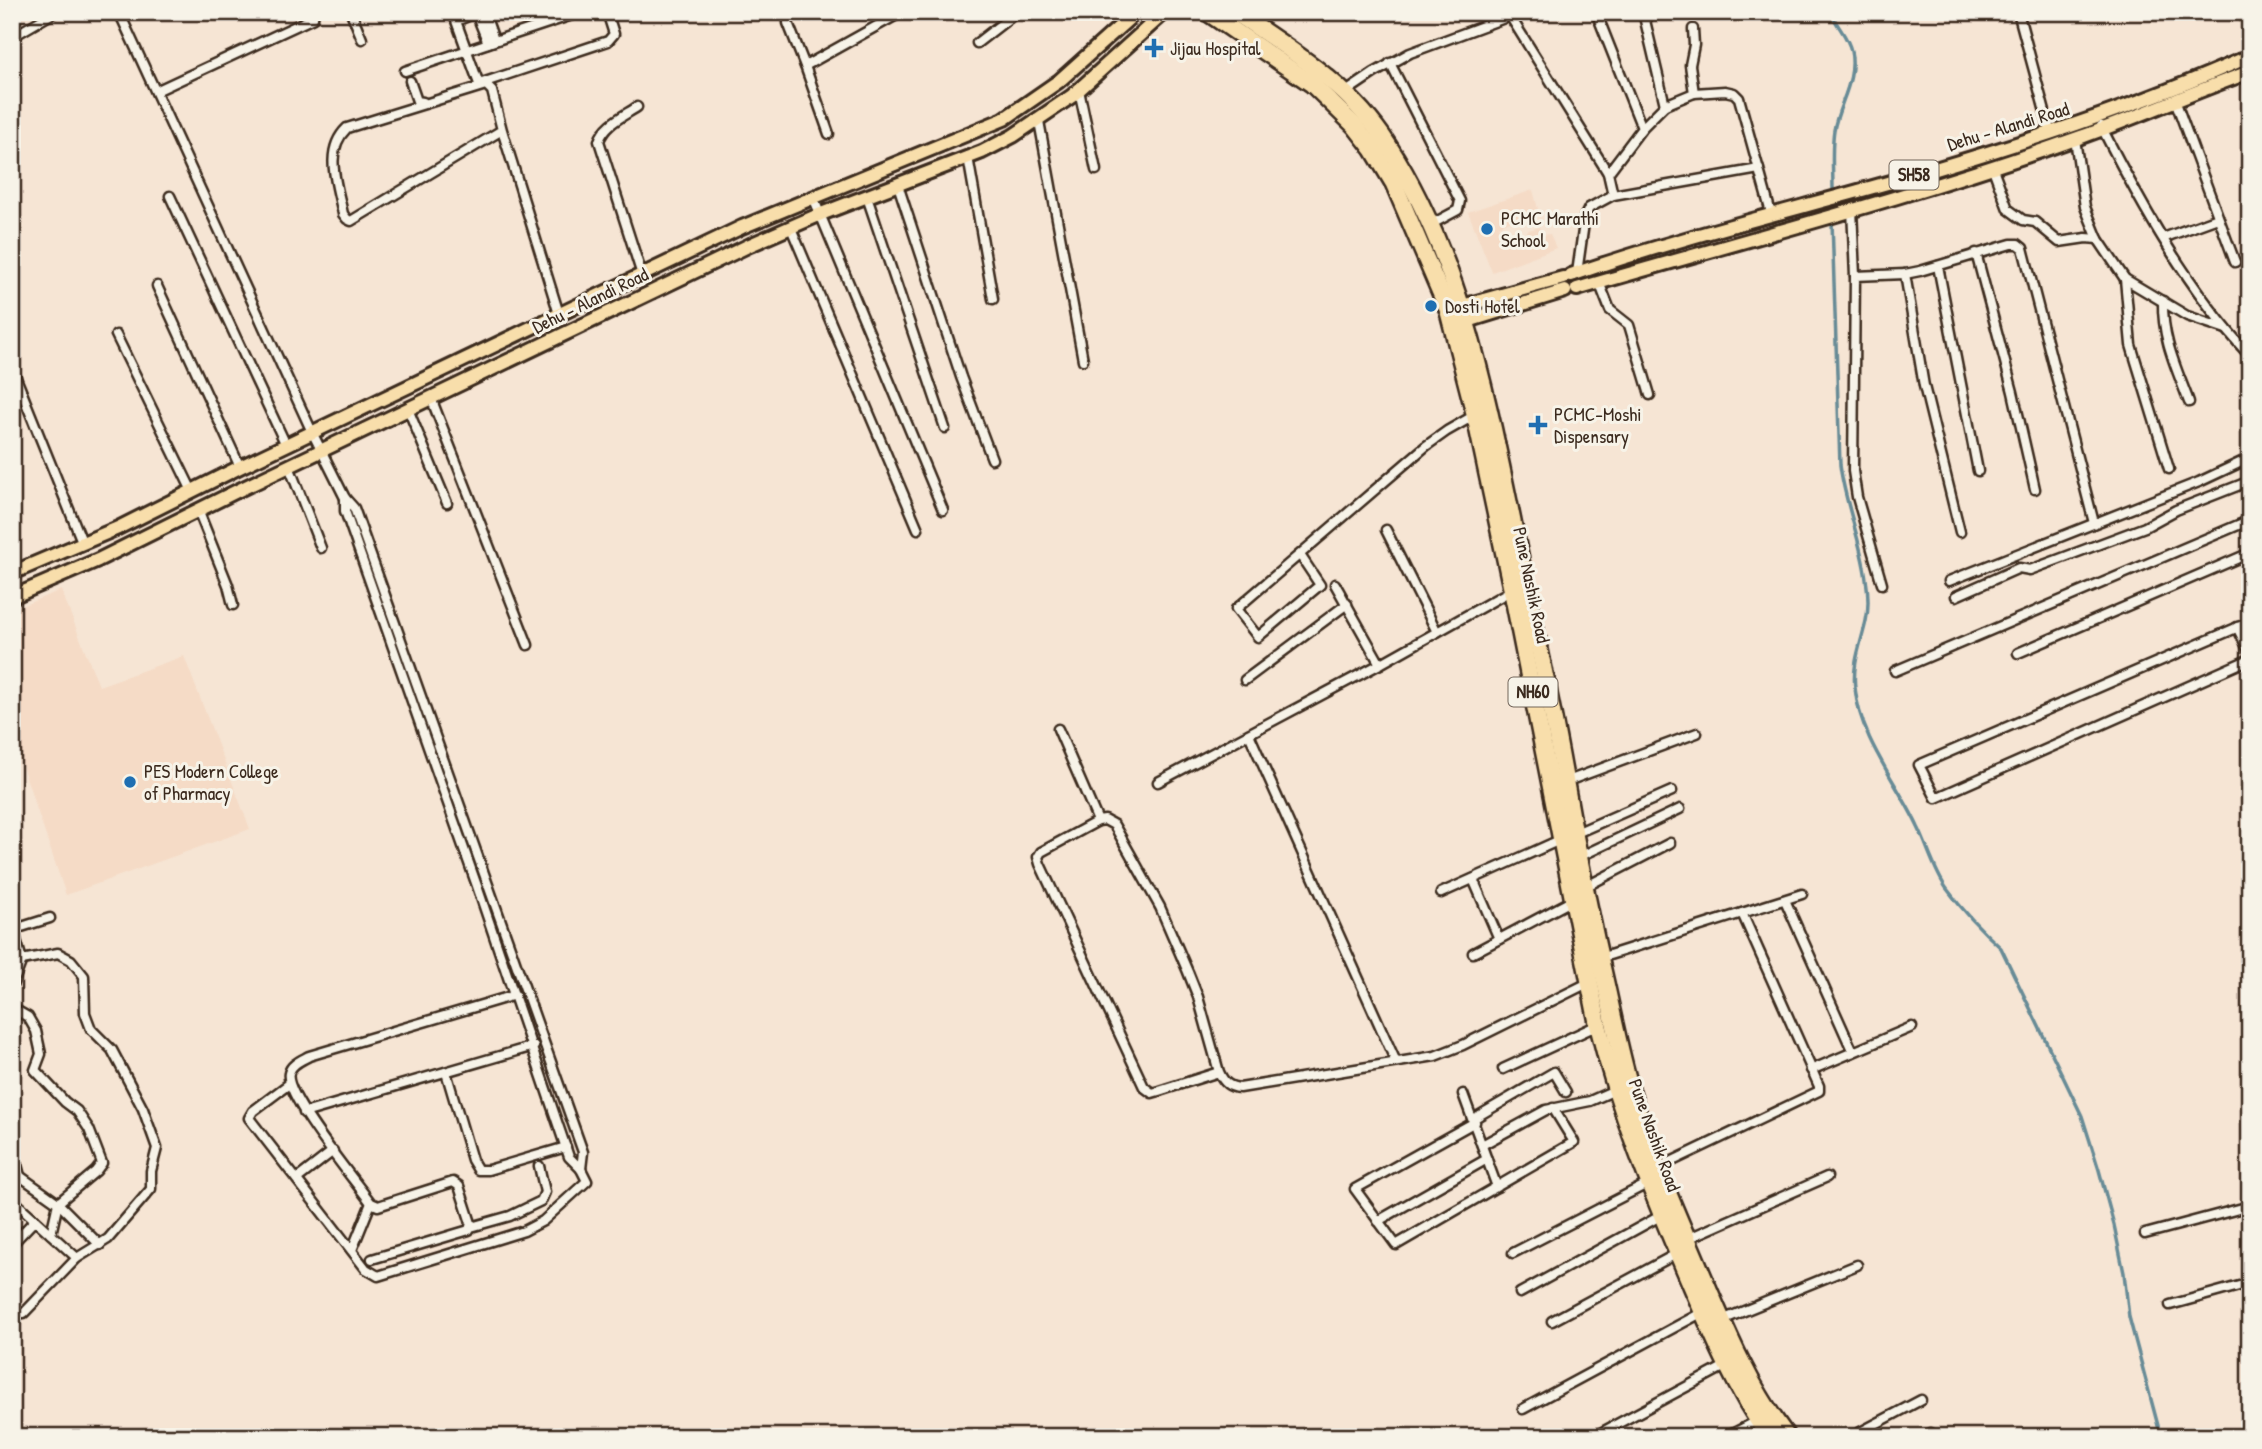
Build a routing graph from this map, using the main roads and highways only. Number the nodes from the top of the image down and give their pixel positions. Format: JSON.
{"nodes":[{"id":1,"x":1136,"y":12,"type":"edge"},
{"id":2,"x":1166,"y":12,"type":"edge"},
{"id":3,"x":1207,"y":12,"type":"edge"},
{"id":4,"x":1235,"y":12,"type":"edge"},
{"id":5,"x":2250,"y":56,"type":"edge"},
{"id":6,"x":2250,"y":72,"type":"edge"},
{"id":7,"x":2099,"y":123,"type":"junction"},
{"id":8,"x":2053,"y":139,"type":"junction"},
{"id":9,"x":1571,"y":281,"type":"junction"},
{"id":10,"x":1457,"y":316,"type":"junction"},
{"id":11,"x":12,"y":573,"type":"edge"},
{"id":12,"x":12,"y":597,"type":"edge"},
{"id":13,"x":1568,"y":836,"type":"junction"},
{"id":14,"x":1769,"y":1437,"type":"edge"},
{"id":15,"x":1787,"y":1437,"type":"edge"}],
"edges":[{"from":1,"to":11,"type":"main road","name":"Dehu - Alandi Road"},
{"from":2,"to":12,"type":"main road","name":"Dehu - Alandi Road"},
{"from":3,"to":10,"type":"highway","name":"Pune Nashik Road","number":"NH60"},
{"from":4,"to":10,"type":"highway","name":"Pune Nashik Road","number":"NH60"},
{"from":5,"to":7,"type":"main road","name":"Dehu - Alandi Road","number":"SH58"},
{"from":6,"to":7,"type":"main road","name":"Dehu - Alandi Road","number":"SH58"},
{"from":7,"to":8,"type":"main road","name":"Dehu - Alandi Road","number":"SH58"},
{"from":7,"to":8,"type":"main road","name":"Dehu - Alandi Road","number":"SH58"},
{"from":8,"to":9,"type":"main road","name":"Dehu - Alandi Road","number":"SH58"},
{"from":8,"to":9,"type":"main road","name":"Dehu - Alandi Road","number":"SH58"},
{"from":9,"to":10,"type":"main road","name":"Dehu - Alandi Road","number":"SH58"},
{"from":10,"to":13,"type":"highway","name":"Pune Nashik Road","number":"NH60"},
{"from":10,"to":13,"type":"highway","name":"Pune Nashik Road","number":"NH60"},
{"from":13,"to":14,"type":"highway","name":"Pune Nashik Road","number":"NH60"},
{"from":13,"to":15,"type":"highway","name":"Pune Nashik Road","number":"NH60"}]}
